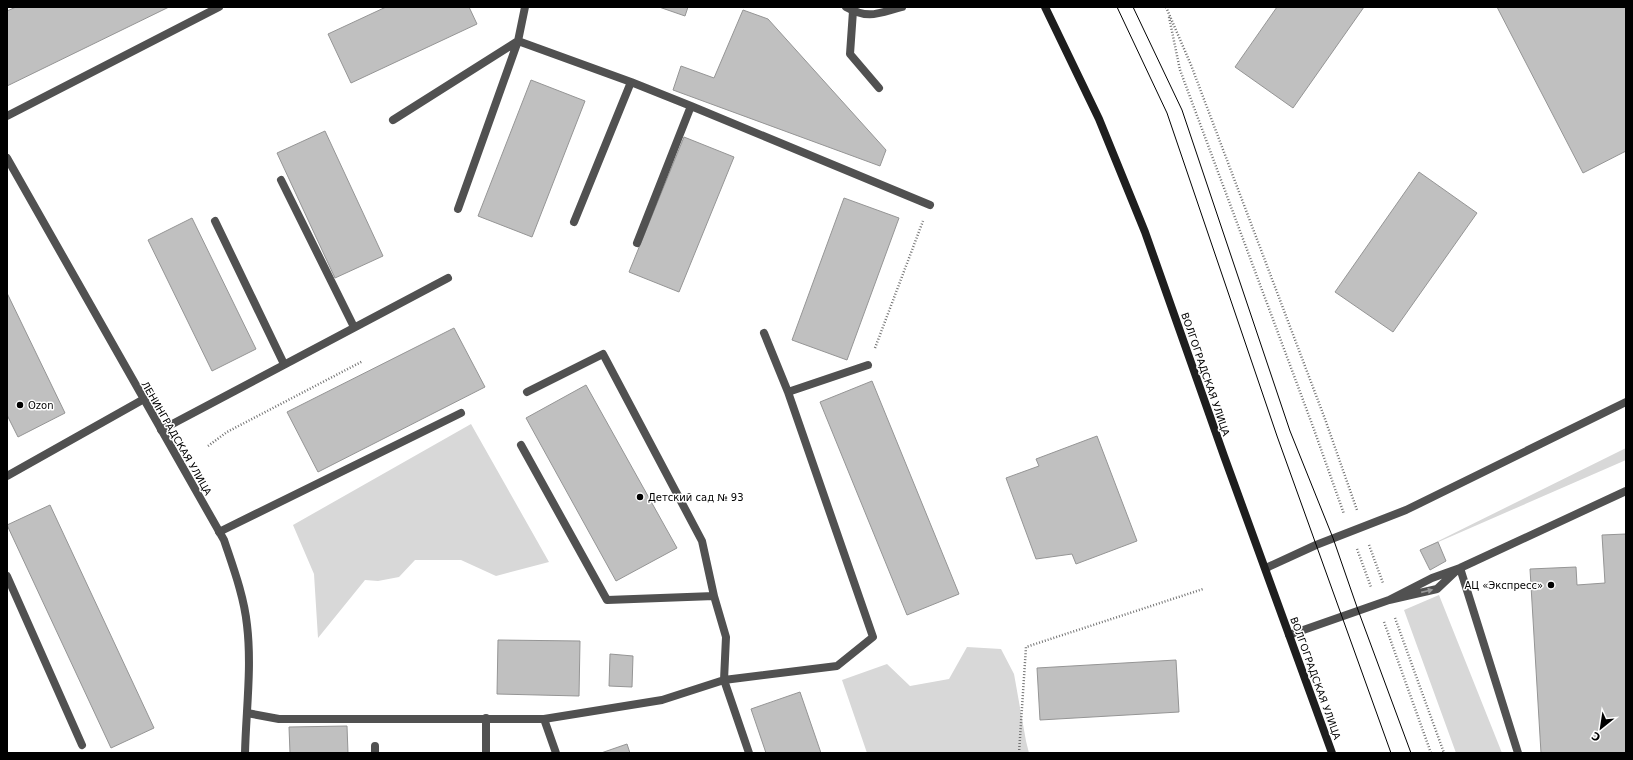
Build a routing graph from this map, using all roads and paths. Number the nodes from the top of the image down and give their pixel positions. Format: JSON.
{"nodes":[{"id":1,"x":219,"y":7,"type":"edge"},
{"id":2,"x":525,"y":7,"type":"edge"},
{"id":3,"x":902,"y":7,"type":"edge"},
{"id":4,"x":1045,"y":7,"type":"edge"},
{"id":5,"x":1166,"y":7,"type":"edge"},
{"id":6,"x":849,"y":9,"type":"edge"},
{"id":7,"x":1168,"y":10,"type":"junction"},
{"id":8,"x":518,"y":41,"type":"junction"},
{"id":9,"x":631,"y":82,"type":"junction"},
{"id":10,"x":879,"y":88,"type":"dead end"},
{"id":11,"x":691,"y":106,"type":"junction"},
{"id":12,"x":7,"y":116,"type":"edge"},
{"id":13,"x":393,"y":120,"type":"dead end"},
{"id":14,"x":7,"y":158,"type":"edge"},
{"id":15,"x":281,"y":180,"type":"dead end"},
{"id":16,"x":930,"y":205,"type":"joint"},
{"id":17,"x":458,"y":209,"type":"dead end"},
{"id":18,"x":215,"y":221,"type":"dead end"},
{"id":19,"x":574,"y":222,"type":"dead end"},
{"id":20,"x":637,"y":243,"type":"dead end"},
{"id":21,"x":448,"y":278,"type":"dead end"},
{"id":22,"x":354,"y":327,"type":"junction"},
{"id":23,"x":764,"y":333,"type":"dead end"},
{"id":24,"x":364,"y":361,"type":"dead end"},
{"id":25,"x":284,"y":364,"type":"junction"},
{"id":26,"x":868,"y":365,"type":"joint"},
{"id":27,"x":527,"y":392,"type":"dead end"},
{"id":28,"x":788,"y":392,"type":"junction"},
{"id":29,"x":144,"y":400,"type":"junction"},
{"id":30,"x":1626,"y":402,"type":"edge"},
{"id":31,"x":461,"y":413,"type":"dead end"},
{"id":32,"x":1325,"y":419,"type":"dead end"},
{"id":33,"x":161,"y":430,"type":"junction"},
{"id":34,"x":522,"y":445,"type":"dead end"},
{"id":35,"x":208,"y":446,"type":"dead end"},
{"id":36,"x":8,"y":473,"type":"edge"},
{"id":37,"x":1626,"y":492,"type":"edge"},
{"id":38,"x":219,"y":532,"type":"junction"},
{"id":39,"x":1350,"y":532,"type":"junction"},
{"id":40,"x":1266,"y":568,"type":"junction"},
{"id":41,"x":1460,"y":568,"type":"junction"},
{"id":42,"x":7,"y":576,"type":"edge"},
{"id":43,"x":1203,"y":589,"type":"dead end"},
{"id":44,"x":714,"y":596,"type":"junction"},
{"id":45,"x":1389,"y":600,"type":"junction"},
{"id":46,"x":1377,"y":604,"type":"junction"},
{"id":47,"x":1290,"y":635,"type":"junction"},
{"id":48,"x":724,"y":680,"type":"junction"},
{"id":49,"x":247,"y":713,"type":"junction"},
{"id":50,"x":486,"y":718,"type":"junction"},
{"id":51,"x":544,"y":719,"type":"junction"},
{"id":52,"x":82,"y":745,"type":"dead end"},
{"id":53,"x":245,"y":753,"type":"edge"},
{"id":54,"x":486,"y":753,"type":"edge"},
{"id":55,"x":556,"y":753,"type":"edge"},
{"id":56,"x":749,"y":753,"type":"edge"},
{"id":57,"x":1019,"y":753,"type":"edge"},
{"id":58,"x":1332,"y":753,"type":"edge"},
{"id":59,"x":1431,"y":753,"type":"edge"},
{"id":60,"x":1518,"y":753,"type":"edge"}],
"edges":[{"from":1,"to":12,"type":"street"},
{"from":2,"to":8,"type":"street"},
{"from":3,"to":6,"type":"street"},
{"from":4,"to":40,"type":"street","name":"ВОЛГОГРАДСКАЯ УЛИЦА"},
{"from":5,"to":7,"type":"path"},
{"from":6,"to":10,"type":"street"},
{"from":7,"to":32,"type":"path"},
{"from":7,"to":39,"type":"path"},
{"from":8,"to":9,"type":"street"},
{"from":8,"to":13,"type":"street"},
{"from":8,"to":17,"type":"street"},
{"from":9,"to":11,"type":"street"},
{"from":9,"to":19,"type":"street"},
{"from":11,"to":16,"type":"street"},
{"from":11,"to":20,"type":"street"},
{"from":14,"to":29,"type":"street","name":"ЛЕНИНГРАДСКАЯ УЛИЦА"},
{"from":15,"to":22,"type":"street"},
{"from":16,"to":26,"type":"path"},
{"from":18,"to":25,"type":"street"},
{"from":21,"to":22,"type":"street"},
{"from":22,"to":25,"type":"street"},
{"from":23,"to":28,"type":"street"},
{"from":24,"to":35,"type":"path"},
{"from":25,"to":33,"type":"street"},
{"from":26,"to":28,"type":"street"},
{"from":27,"to":44,"type":"street"},
{"from":28,"to":48,"type":"street"},
{"from":29,"to":33,"type":"street","name":"ЛЕНИНГРАДСКАЯ УЛИЦА"},
{"from":29,"to":36,"type":"street"},
{"from":30,"to":39,"type":"street"},
{"from":31,"to":38,"type":"street"},
{"from":33,"to":38,"type":"street","name":"ЛЕНИНГРАДСКАЯ УЛИЦА"},
{"from":34,"to":44,"type":"street"},
{"from":37,"to":41,"type":"street"},
{"from":38,"to":49,"type":"street","name":"ЛЕНИНГРАДСКАЯ УЛИЦА"},
{"from":39,"to":40,"type":"street"},
{"from":39,"to":46,"type":"path"},
{"from":40,"to":47,"type":"street","name":"ВОЛГОГРАДСКАЯ УЛИЦА"},
{"from":41,"to":45,"type":"street"},
{"from":45,"to":41,"type":"street","one_way":true},
{"from":41,"to":60,"type":"street"},
{"from":42,"to":52,"type":"street"},
{"from":43,"to":57,"type":"path"},
{"from":44,"to":48,"type":"street"},
{"from":45,"to":46,"type":"street"},
{"from":46,"to":47,"type":"street"},
{"from":46,"to":59,"type":"path"},
{"from":47,"to":58,"type":"street","name":"ВОЛГОГРАДСКАЯ УЛИЦА"},
{"from":48,"to":51,"type":"street"},
{"from":48,"to":56,"type":"street"},
{"from":49,"to":50,"type":"street"},
{"from":49,"to":53,"type":"street","name":"ЛЕНИНГРАДСКАЯ УЛИЦА"},
{"from":50,"to":51,"type":"street"},
{"from":50,"to":54,"type":"street"},
{"from":51,"to":55,"type":"street"}]}
